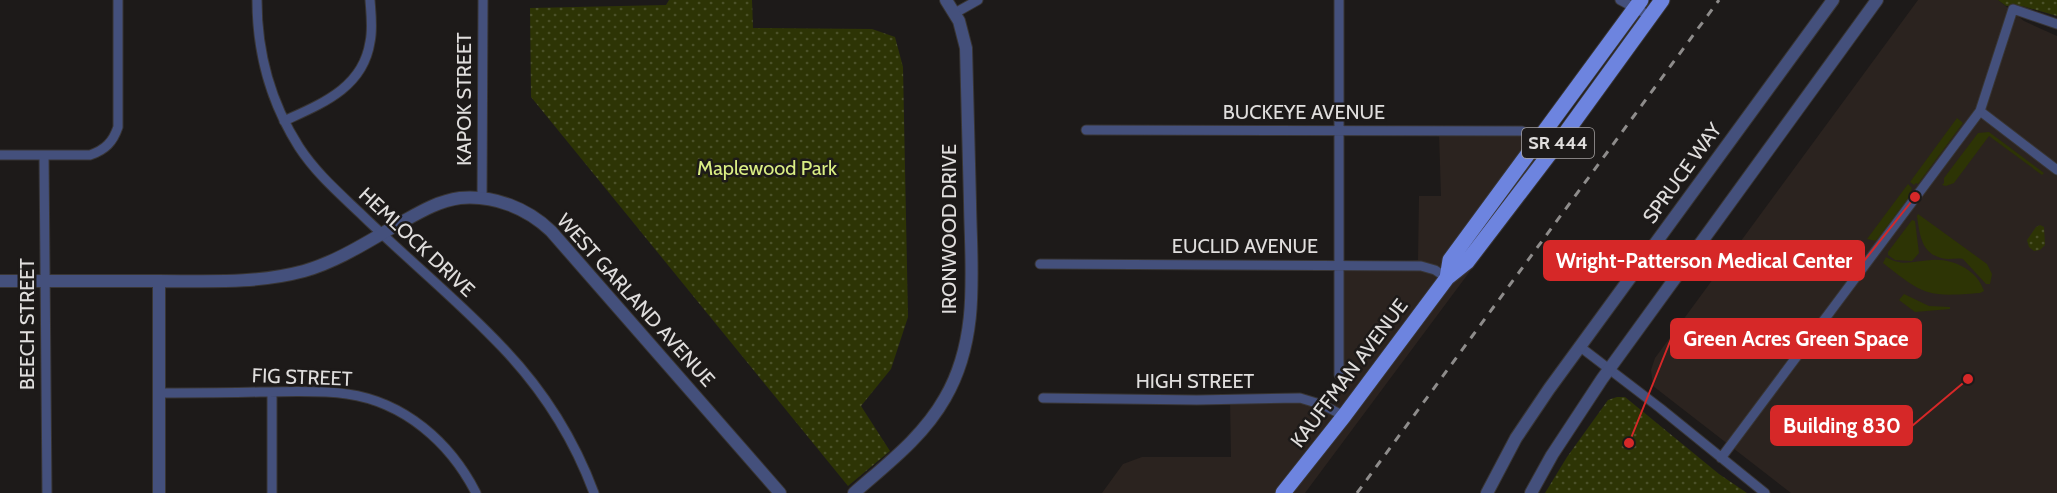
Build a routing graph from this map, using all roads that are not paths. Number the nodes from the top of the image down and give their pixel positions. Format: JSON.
{"nodes":[{"id":1,"x":118,"y":0,"type":"edge"},
{"id":2,"x":257,"y":0,"type":"edge"},
{"id":3,"x":370,"y":0,"type":"edge"},
{"id":4,"x":483,"y":0,"type":"edge"},
{"id":5,"x":946,"y":0,"type":"edge"},
{"id":6,"x":978,"y":0,"type":"edge"},
{"id":7,"x":1339,"y":0,"type":"edge"},
{"id":8,"x":1620,"y":0,"type":"edge"},
{"id":9,"x":1662,"y":0,"type":"edge"},
{"id":10,"x":1833,"y":0,"type":"edge"},
{"id":11,"x":1877,"y":0,"type":"edge"},
{"id":12,"x":1638,"y":4,"type":"edge"},
{"id":13,"x":955,"y":13,"type":"junction"},
{"id":14,"x":1650,"y":16,"type":"junction"},
{"id":15,"x":2057,"y":24,"type":"edge"},
{"id":16,"x":1980,"y":111,"type":"junction"},
{"id":17,"x":284,"y":121,"type":"junction"},
{"id":18,"x":1086,"y":130,"type":"dead end"},
{"id":19,"x":1340,"y":130,"type":"junction"},
{"id":20,"x":1522,"y":131,"type":"dead end"},
{"id":21,"x":0,"y":155,"type":"edge"},
{"id":22,"x":44,"y":155,"type":"junction"},
{"id":23,"x":2057,"y":170,"type":"edge"},
{"id":24,"x":482,"y":198,"type":"junction"},
{"id":25,"x":381,"y":234,"type":"junction"},
{"id":26,"x":1040,"y":264,"type":"dead end"},
{"id":27,"x":1339,"y":265,"type":"junction"},
{"id":28,"x":1447,"y":278,"type":"junction"},
{"id":29,"x":0,"y":281,"type":"edge"},
{"id":30,"x":45,"y":281,"type":"junction"},
{"id":31,"x":159,"y":281,"type":"junction"},
{"id":32,"x":1579,"y":346,"type":"junction"},
{"id":33,"x":1610,"y":369,"type":"junction"},
{"id":34,"x":1339,"y":375,"type":"dead end"},
{"id":35,"x":272,"y":392,"type":"junction"},
{"id":36,"x":159,"y":393,"type":"junction"},
{"id":37,"x":1043,"y":398,"type":"dead end"},
{"id":38,"x":1344,"y":416,"type":"junction"},
{"id":39,"x":1721,"y":458,"type":"junction"},
{"id":40,"x":46,"y":493,"type":"edge"},
{"id":41,"x":159,"y":493,"type":"edge"},
{"id":42,"x":272,"y":493,"type":"edge"},
{"id":43,"x":476,"y":493,"type":"edge"},
{"id":44,"x":594,"y":493,"type":"edge"},
{"id":45,"x":780,"y":493,"type":"edge"},
{"id":46,"x":854,"y":493,"type":"edge"},
{"id":47,"x":1283,"y":493,"type":"edge"},
{"id":48,"x":1487,"y":493,"type":"edge"},
{"id":49,"x":1531,"y":493,"type":"edge"},
{"id":50,"x":1765,"y":493,"type":"edge"}],
"edges":[{"from":1,"to":22,"type":"street"},
{"from":2,"to":17,"type":"street","name":"HEMLOCK DRIVE"},
{"from":3,"to":17,"type":"street"},
{"from":4,"to":24,"type":"street","name":"KAPOK STREET"},
{"from":5,"to":13,"type":"street","name":"IRONWOOD DRIVE"},
{"from":6,"to":13,"type":"street"},
{"from":7,"to":19,"type":"street"},
{"from":8,"to":12,"type":"street"},
{"from":9,"to":14,"type":"main road","name":"KAUFFMAN AVENUE","number":"SR 444"},
{"from":10,"to":32,"type":"street","name":"SPRUCE WAY"},
{"from":11,"to":33,"type":"street"},
{"from":12,"to":14,"type":"street"},
{"from":12,"to":28,"type":"main road","name":"KAUFFMAN AVENUE","number":"SR 444"},
{"from":13,"to":46,"type":"street","name":"IRONWOOD DRIVE"},
{"from":14,"to":28,"type":"main road","name":"KAUFFMAN AVENUE","number":"SR 444"},
{"from":15,"to":16,"type":"street"},
{"from":16,"to":23,"type":"street"},
{"from":16,"to":39,"type":"street"},
{"from":17,"to":25,"type":"street","name":"HEMLOCK DRIVE"},
{"from":18,"to":19,"type":"street","name":"BUCKEYE AVENUE"},
{"from":19,"to":20,"type":"street","name":"BUCKEYE AVENUE"},
{"from":19,"to":27,"type":"street"},
{"from":21,"to":22,"type":"street"},
{"from":22,"to":30,"type":"street","name":"BEECH STREET"},
{"from":24,"to":25,"type":"street","name":"WEST GARLAND AVENUE"},
{"from":24,"to":45,"type":"street","name":"WEST GARLAND AVENUE"},
{"from":25,"to":31,"type":"street","name":"WEST GARLAND AVENUE"},
{"from":25,"to":44,"type":"street","name":"HEMLOCK DRIVE"},
{"from":26,"to":27,"type":"street","name":"EUCLID AVENUE"},
{"from":27,"to":28,"type":"street","name":"EUCLID AVENUE"},
{"from":27,"to":34,"type":"street"},
{"from":28,"to":38,"type":"main road","name":"KAUFFMAN AVENUE","number":"SR 444"},
{"from":29,"to":30,"type":"street","name":"WEST GARLAND AVENUE"},
{"from":30,"to":31,"type":"street","name":"WEST GARLAND AVENUE"},
{"from":30,"to":40,"type":"street","name":"BEECH STREET"},
{"from":31,"to":36,"type":"street"},
{"from":32,"to":33,"type":"street"},
{"from":32,"to":48,"type":"street","name":"SPRUCE WAY"},
{"from":33,"to":39,"type":"street"},
{"from":33,"to":49,"type":"street"},
{"from":35,"to":36,"type":"street","name":"FIG STREET"},
{"from":35,"to":42,"type":"street"},
{"from":35,"to":43,"type":"street","name":"FIG STREET"},
{"from":36,"to":41,"type":"street"},
{"from":37,"to":38,"type":"street","name":"HIGH STREET"},
{"from":38,"to":47,"type":"main road","name":"KAUFFMAN AVENUE","number":"SR 444"},
{"from":39,"to":50,"type":"street"}]}
